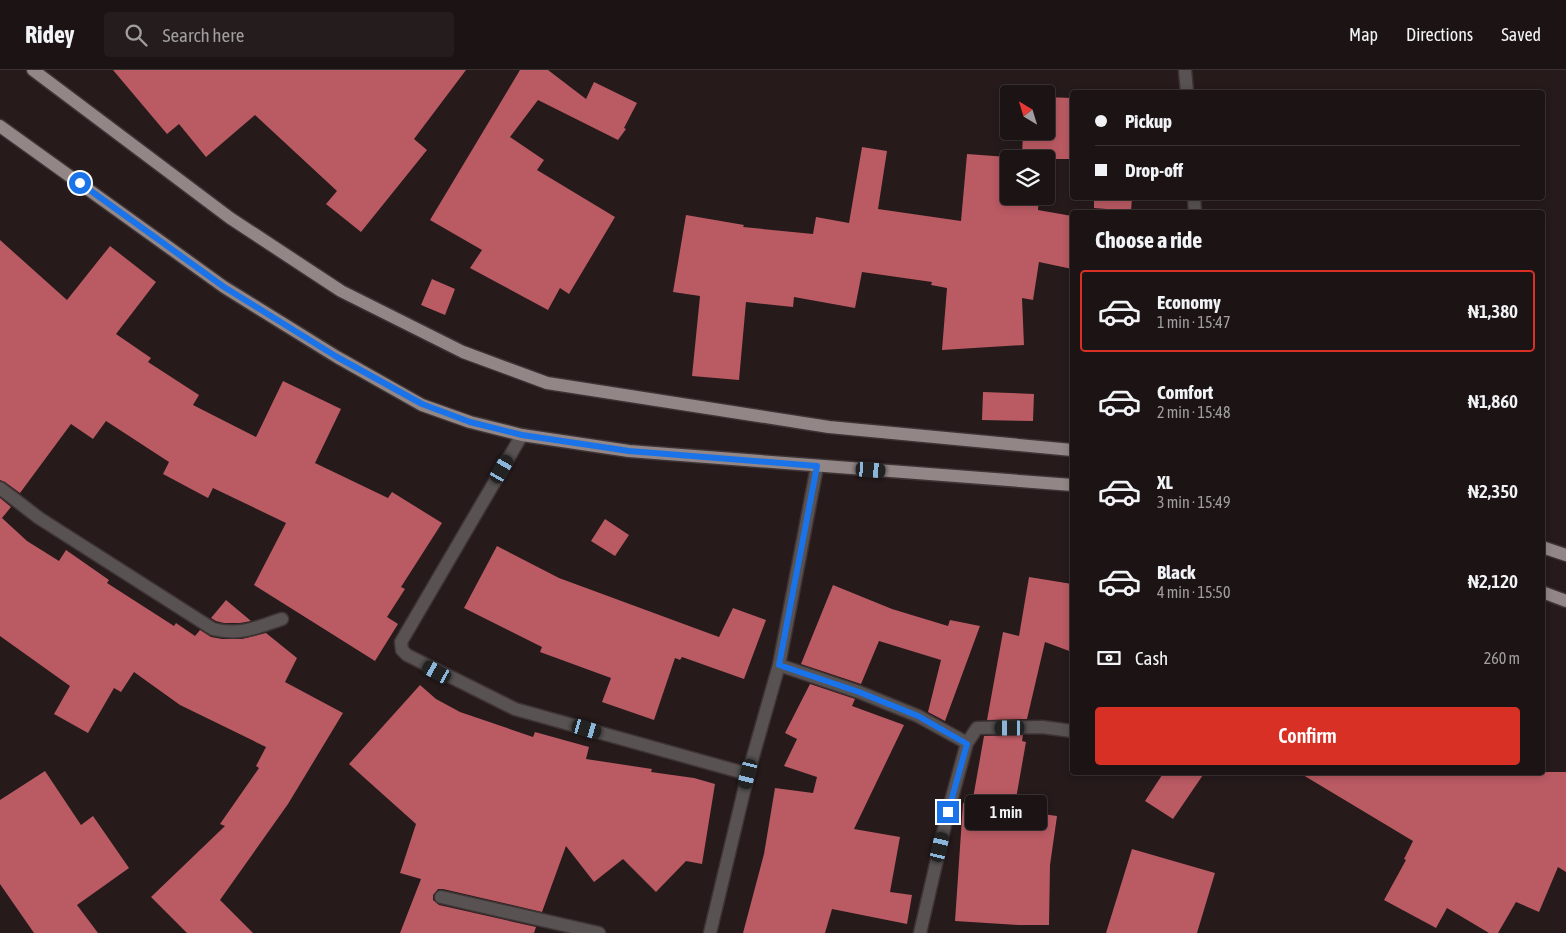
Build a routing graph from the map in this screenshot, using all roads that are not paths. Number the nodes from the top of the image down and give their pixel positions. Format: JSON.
{"nodes":[{"id":1,"x":33,"y":70,"type":"edge"},
{"id":2,"x":1186,"y":70,"type":"edge"},
{"id":3,"x":1188,"y":90,"type":"edge"},
{"id":4,"x":0,"y":126,"type":"edge"},
{"id":5,"x":522,"y":435,"type":"junction"},
{"id":6,"x":1070,"y":450,"type":"edge"},
{"id":7,"x":817,"y":466,"type":"junction"},
{"id":8,"x":1070,"y":485,"type":"edge"},
{"id":9,"x":0,"y":488,"type":"edge"},
{"id":10,"x":1545,"y":547,"type":"edge"},
{"id":11,"x":1566,"y":555,"type":"edge"},
{"id":12,"x":1545,"y":593,"type":"edge"},
{"id":13,"x":1566,"y":601,"type":"edge"},
{"id":14,"x":282,"y":619,"type":"dead end"},
{"id":15,"x":779,"y":665,"type":"junction"},
{"id":16,"x":1070,"y":730,"type":"edge"},
{"id":17,"x":967,"y":744,"type":"junction"},
{"id":18,"x":748,"y":774,"type":"junction"},
{"id":19,"x":441,"y":897,"type":"dead end"},
{"id":20,"x":599,"y":933,"type":"edge"},
{"id":21,"x":710,"y":933,"type":"edge"},
{"id":22,"x":920,"y":933,"type":"edge"}],
"edges":[{"from":1,"to":6,"type":"main road"},
{"from":2,"to":3,"type":"street"},
{"from":4,"to":5,"type":"main road"},
{"from":5,"to":7,"type":"main road"},
{"from":5,"to":18,"type":"street"},
{"from":7,"to":8,"type":"main road"},
{"from":7,"to":15,"type":"street"},
{"from":9,"to":14,"type":"street"},
{"from":10,"to":11,"type":"main road"},
{"from":12,"to":13,"type":"main road"},
{"from":15,"to":17,"type":"street"},
{"from":15,"to":18,"type":"street"},
{"from":16,"to":17,"type":"street"},
{"from":17,"to":22,"type":"street"},
{"from":18,"to":21,"type":"street"},
{"from":19,"to":20,"type":"street"}]}
